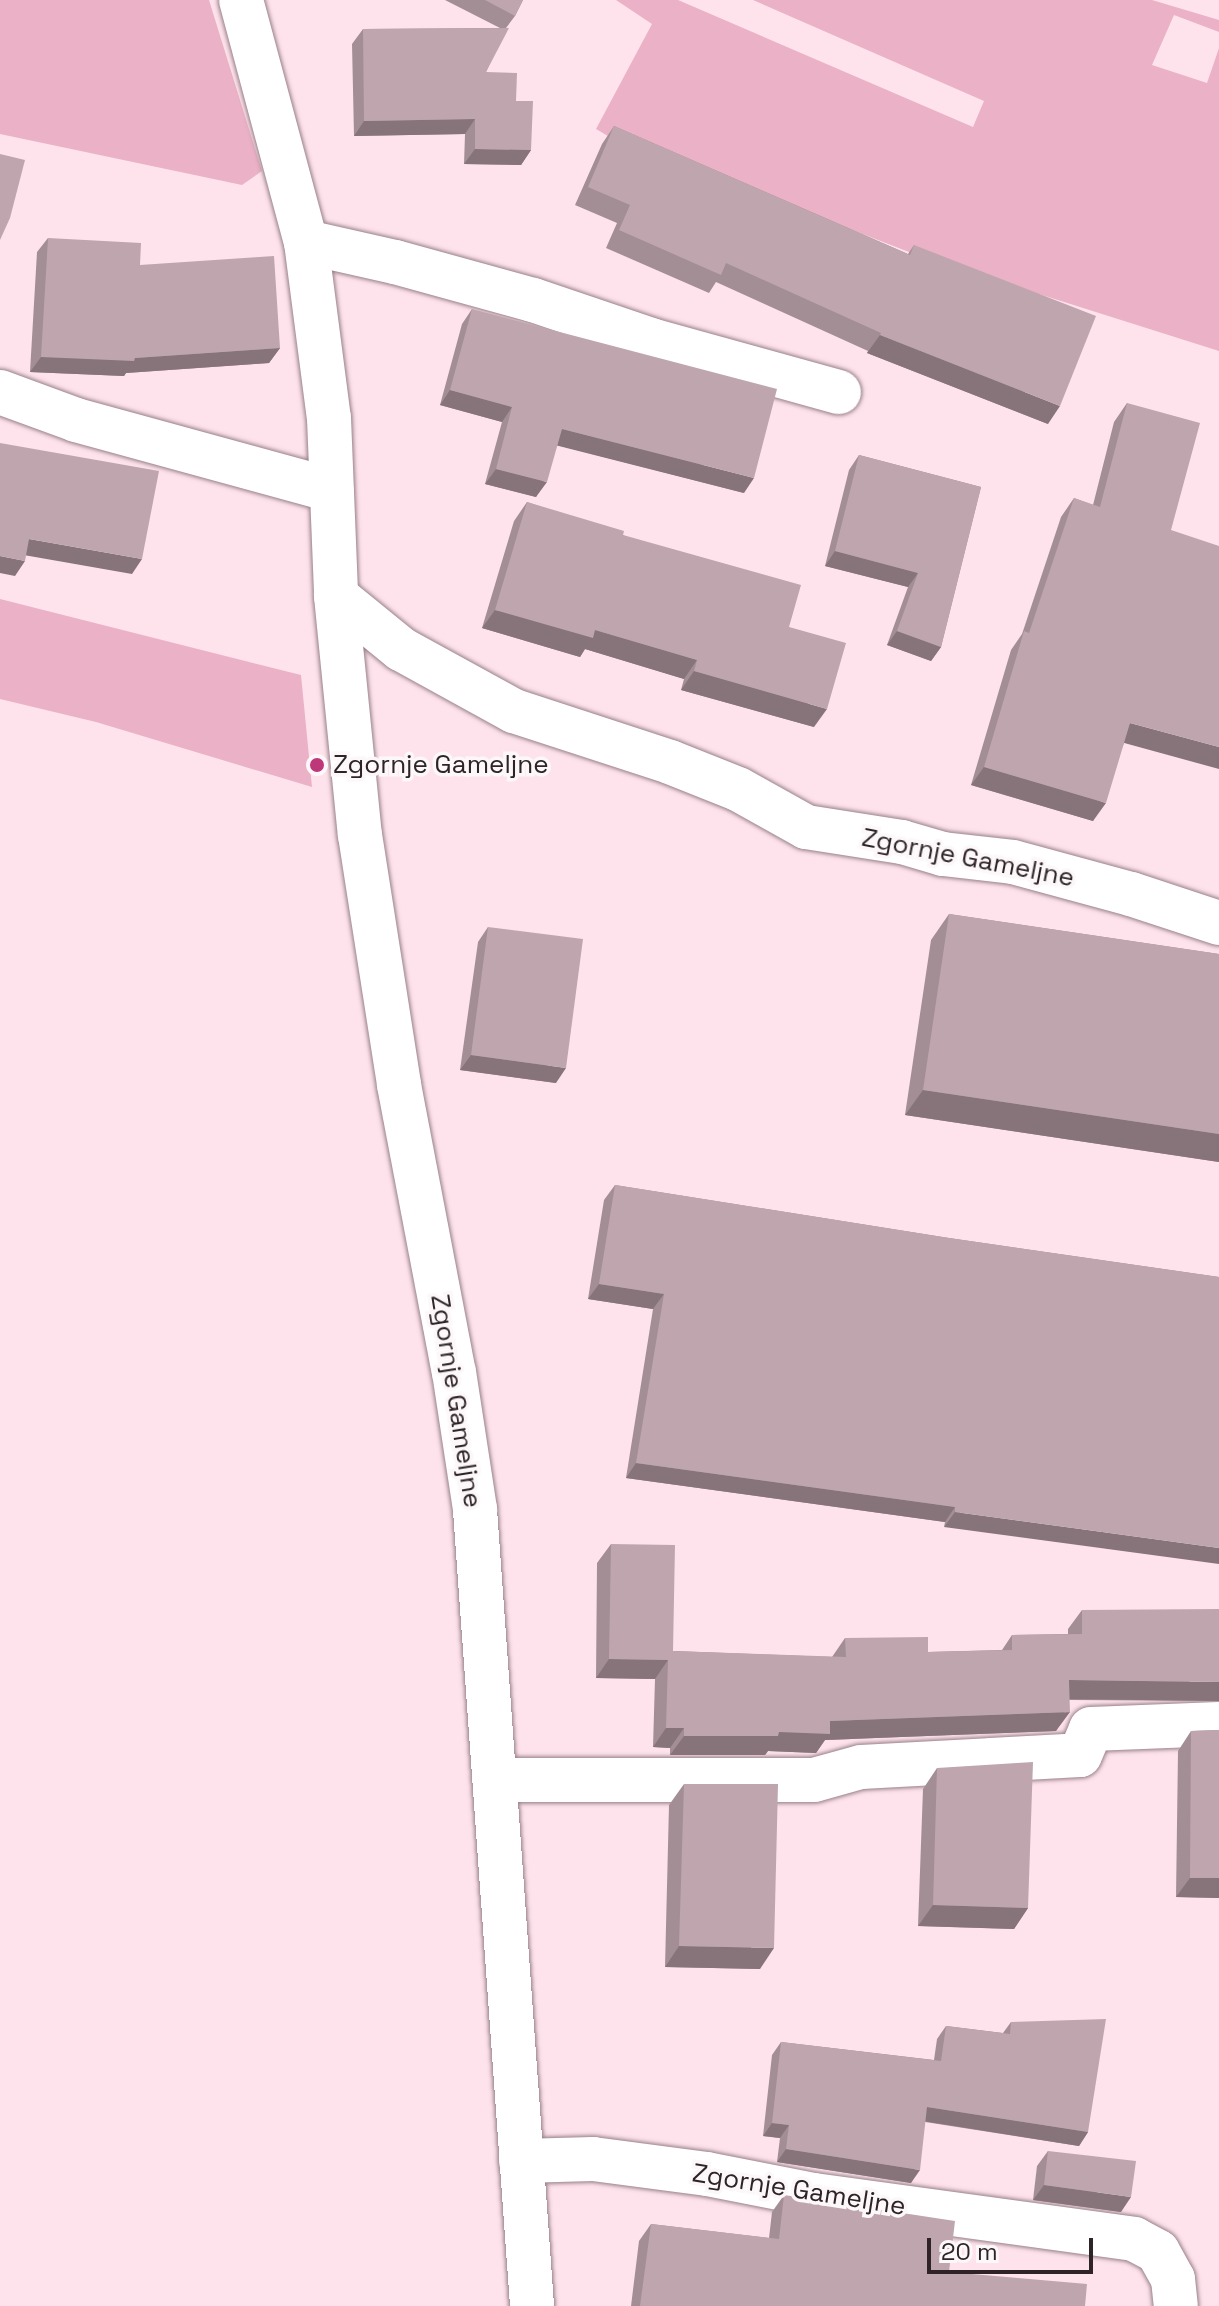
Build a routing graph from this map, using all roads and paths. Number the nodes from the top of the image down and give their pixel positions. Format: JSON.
{"nodes":[{"id":1,"x":241,"y":0,"type":"edge"},
{"id":2,"x":306,"y":242,"type":"junction"},
{"id":3,"x":0,"y":392,"type":"edge"},
{"id":4,"x":839,"y":392,"type":"dead end"},
{"id":5,"x":332,"y":490,"type":"junction"},
{"id":6,"x":336,"y":596,"type":"junction"},
{"id":7,"x":1219,"y":923,"type":"edge"},
{"id":8,"x":1219,"y":1724,"type":"edge"},
{"id":9,"x":497,"y":1780,"type":"junction"},
{"id":10,"x":521,"y":2161,"type":"junction"},
{"id":11,"x":532,"y":2306,"type":"edge"},
{"id":12,"x":1176,"y":2306,"type":"edge"}],
"edges":[{"from":1,"to":2,"type":"street","name":"Zgornje Gameljne"},
{"from":2,"to":4,"type":"street"},
{"from":2,"to":5,"type":"street","name":"Zgornje Gameljne"},
{"from":3,"to":5,"type":"street"},
{"from":5,"to":6,"type":"street","name":"Zgornje Gameljne"},
{"from":6,"to":7,"type":"street","name":"Zgornje Gameljne"},
{"from":6,"to":9,"type":"street","name":"Zgornje Gameljne"},
{"from":8,"to":9,"type":"street"},
{"from":9,"to":10,"type":"street","name":"Zgornje Gameljne"},
{"from":10,"to":11,"type":"street","name":"Zgornje Gameljne"},
{"from":10,"to":12,"type":"street","name":"Zgornje Gameljne"}]}
